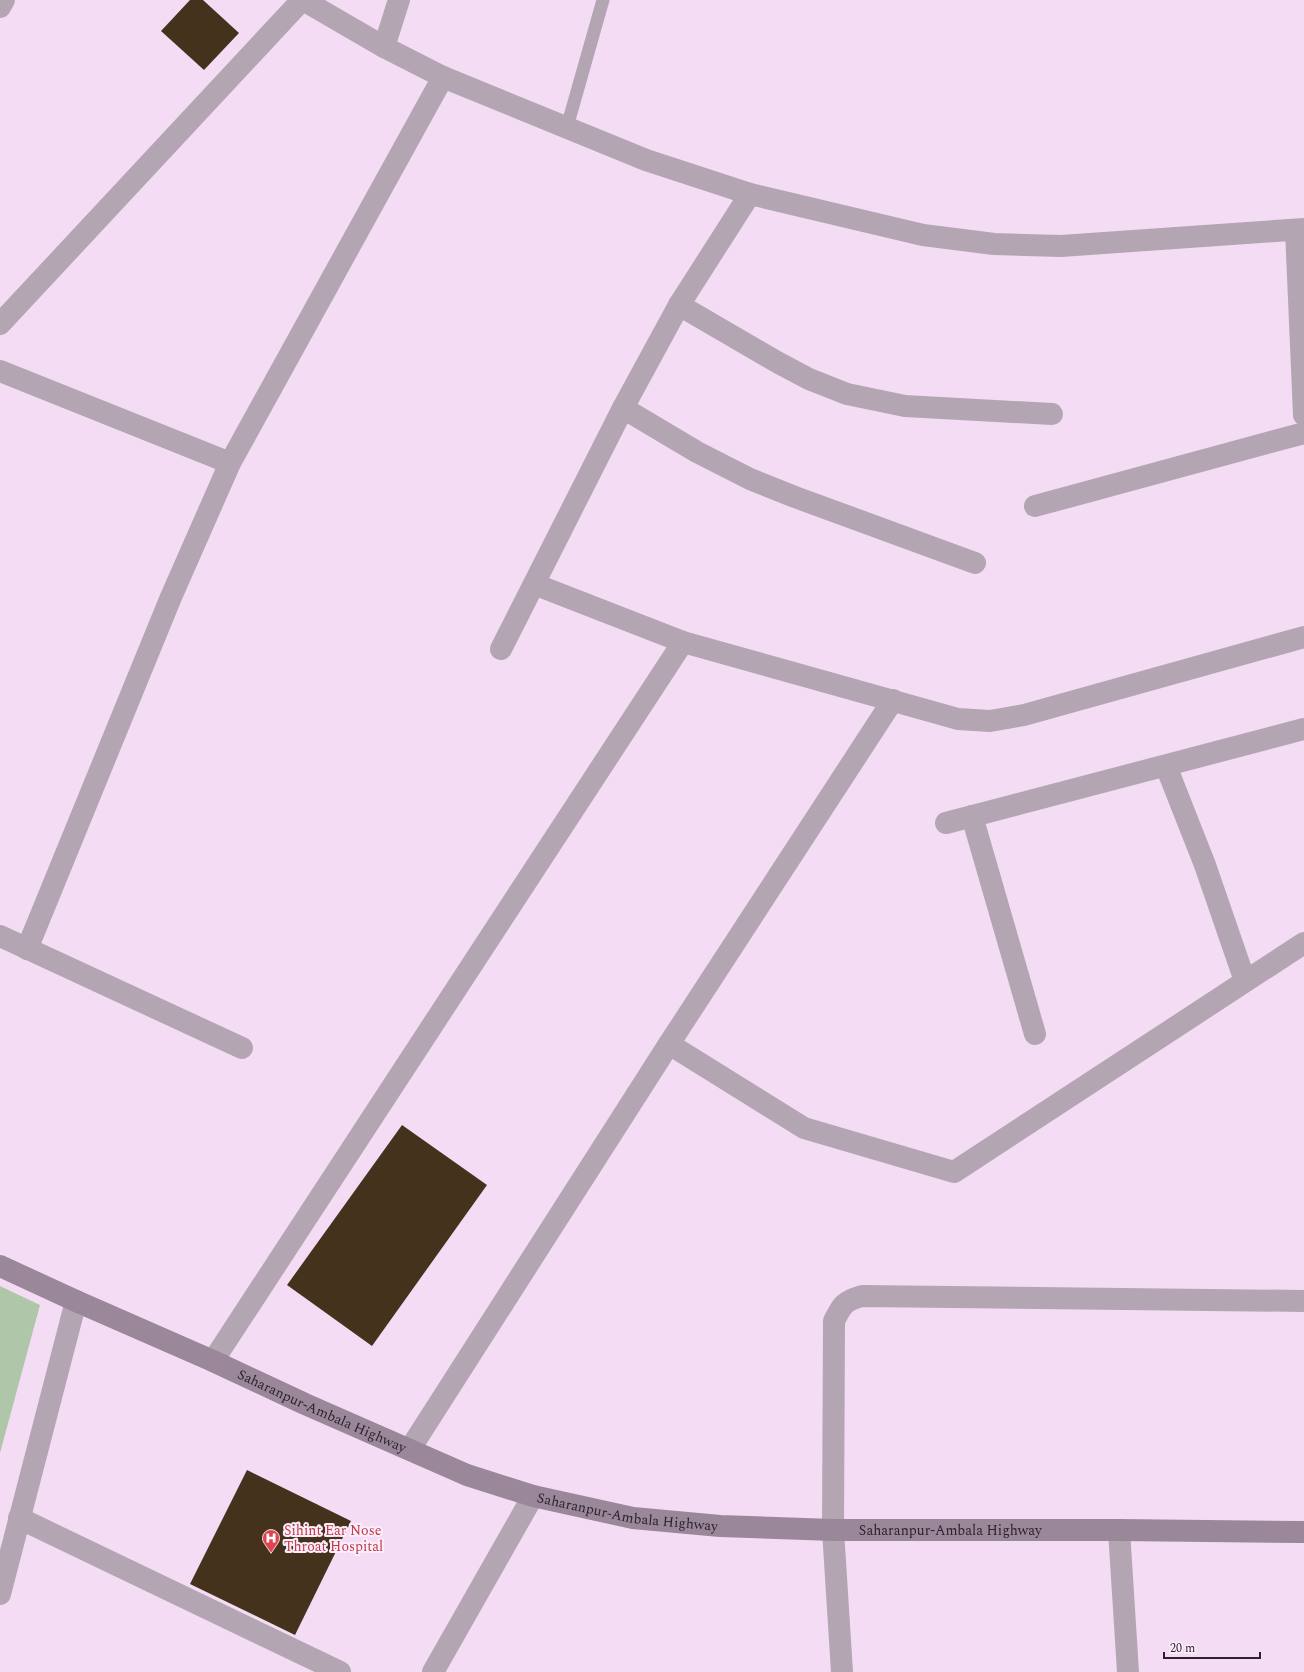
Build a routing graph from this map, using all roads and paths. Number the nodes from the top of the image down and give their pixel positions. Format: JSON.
{"nodes":[{"id":1,"x":4,"y":0,"type":"edge"},
{"id":2,"x":303,"y":0,"type":"edge"},
{"id":3,"x":399,"y":0,"type":"edge"},
{"id":4,"x":603,"y":0,"type":"edge"},
{"id":5,"x":0,"y":7,"type":"edge"},
{"id":6,"x":384,"y":47,"type":"junction"},
{"id":7,"x":443,"y":77,"type":"junction"},
{"id":8,"x":567,"y":126,"type":"junction"},
{"id":9,"x":750,"y":194,"type":"junction"},
{"id":10,"x":1300,"y":230,"type":"edge"},
{"id":11,"x":679,"y":305,"type":"junction"},
{"id":12,"x":0,"y":324,"type":"edge"},
{"id":13,"x":0,"y":371,"type":"edge"},
{"id":14,"x":623,"y":408,"type":"junction"},
{"id":15,"x":1052,"y":414,"type":"dead end"},
{"id":16,"x":1304,"y":415,"type":"edge"},
{"id":17,"x":1304,"y":433,"type":"edge"},
{"id":18,"x":230,"y":463,"type":"junction"},
{"id":19,"x":1035,"y":506,"type":"dead end"},
{"id":20,"x":975,"y":562,"type":"dead end"},
{"id":21,"x":534,"y":584,"type":"junction"},
{"id":22,"x":1304,"y":637,"type":"edge"},
{"id":23,"x":683,"y":642,"type":"junction"},
{"id":24,"x":501,"y":649,"type":"dead end"},
{"id":25,"x":892,"y":700,"type":"junction"},
{"id":26,"x":1304,"y":729,"type":"edge"},
{"id":27,"x":1166,"y":766,"type":"junction"},
{"id":28,"x":972,"y":816,"type":"junction"},
{"id":29,"x":946,"y":823,"type":"dead end"},
{"id":30,"x":0,"y":936,"type":"edge"},
{"id":31,"x":1304,"y":943,"type":"edge"},
{"id":32,"x":27,"y":949,"type":"junction"},
{"id":33,"x":1245,"y":981,"type":"junction"},
{"id":34,"x":1035,"y":1034,"type":"dead end"},
{"id":35,"x":669,"y":1044,"type":"junction"},
{"id":36,"x":242,"y":1048,"type":"dead end"},
{"id":37,"x":0,"y":1266,"type":"edge"},
{"id":38,"x":76,"y":1301,"type":"junction"},
{"id":39,"x":1304,"y":1301,"type":"edge"},
{"id":40,"x":213,"y":1360,"type":"junction"},
{"id":41,"x":410,"y":1449,"type":"junction"},
{"id":42,"x":533,"y":1496,"type":"junction"},
{"id":43,"x":19,"y":1518,"type":"junction"},
{"id":44,"x":833,"y":1530,"type":"junction"},
{"id":45,"x":1119,"y":1530,"type":"junction"},
{"id":46,"x":1304,"y":1532,"type":"edge"},
{"id":47,"x":0,"y":1594,"type":"edge"},
{"id":48,"x":340,"y":1672,"type":"edge"},
{"id":49,"x":433,"y":1672,"type":"edge"},
{"id":50,"x":842,"y":1672,"type":"edge"},
{"id":51,"x":1128,"y":1672,"type":"edge"}],
"edges":[{"from":1,"to":5,"type":"street"},
{"from":2,"to":6,"type":"street"},
{"from":2,"to":12,"type":"street"},
{"from":3,"to":6,"type":"street"},
{"from":4,"to":8,"type":"lane"},
{"from":6,"to":7,"type":"street"},
{"from":7,"to":8,"type":"street"},
{"from":7,"to":18,"type":"street"},
{"from":8,"to":9,"type":"street"},
{"from":9,"to":10,"type":"street"},
{"from":9,"to":11,"type":"street"},
{"from":10,"to":16,"type":"street"},
{"from":11,"to":14,"type":"street"},
{"from":11,"to":15,"type":"street"},
{"from":13,"to":18,"type":"street"},
{"from":14,"to":20,"type":"street"},
{"from":14,"to":21,"type":"street"},
{"from":17,"to":19,"type":"street"},
{"from":18,"to":32,"type":"street"},
{"from":21,"to":23,"type":"street"},
{"from":21,"to":24,"type":"street"},
{"from":22,"to":25,"type":"street"},
{"from":23,"to":25,"type":"street"},
{"from":23,"to":40,"type":"street"},
{"from":25,"to":35,"type":"street"},
{"from":26,"to":27,"type":"street"},
{"from":27,"to":28,"type":"street"},
{"from":27,"to":33,"type":"street"},
{"from":28,"to":29,"type":"street"},
{"from":28,"to":34,"type":"street"},
{"from":30,"to":32,"type":"street"},
{"from":31,"to":33,"type":"street"},
{"from":32,"to":36,"type":"street"},
{"from":33,"to":35,"type":"street"},
{"from":35,"to":41,"type":"street"},
{"from":37,"to":38,"type":"main road","name":"Saharanpur-Ambala Highway"},
{"from":38,"to":40,"type":"main road","name":"Saharanpur-Ambala Highway"},
{"from":38,"to":43,"type":"street"},
{"from":39,"to":44,"type":"street"},
{"from":40,"to":41,"type":"main road","name":"Saharanpur-Ambala Highway"},
{"from":41,"to":42,"type":"main road","name":"Saharanpur-Ambala Highway"},
{"from":42,"to":44,"type":"main road","name":"Saharanpur-Ambala Highway"},
{"from":42,"to":49,"type":"street"},
{"from":43,"to":47,"type":"street"},
{"from":43,"to":48,"type":"street"},
{"from":44,"to":45,"type":"main road","name":"Saharanpur-Ambala Highway"},
{"from":44,"to":50,"type":"street"},
{"from":45,"to":46,"type":"main road","name":"Saharanpur-Ambala Highway"},
{"from":45,"to":51,"type":"street"}]}
